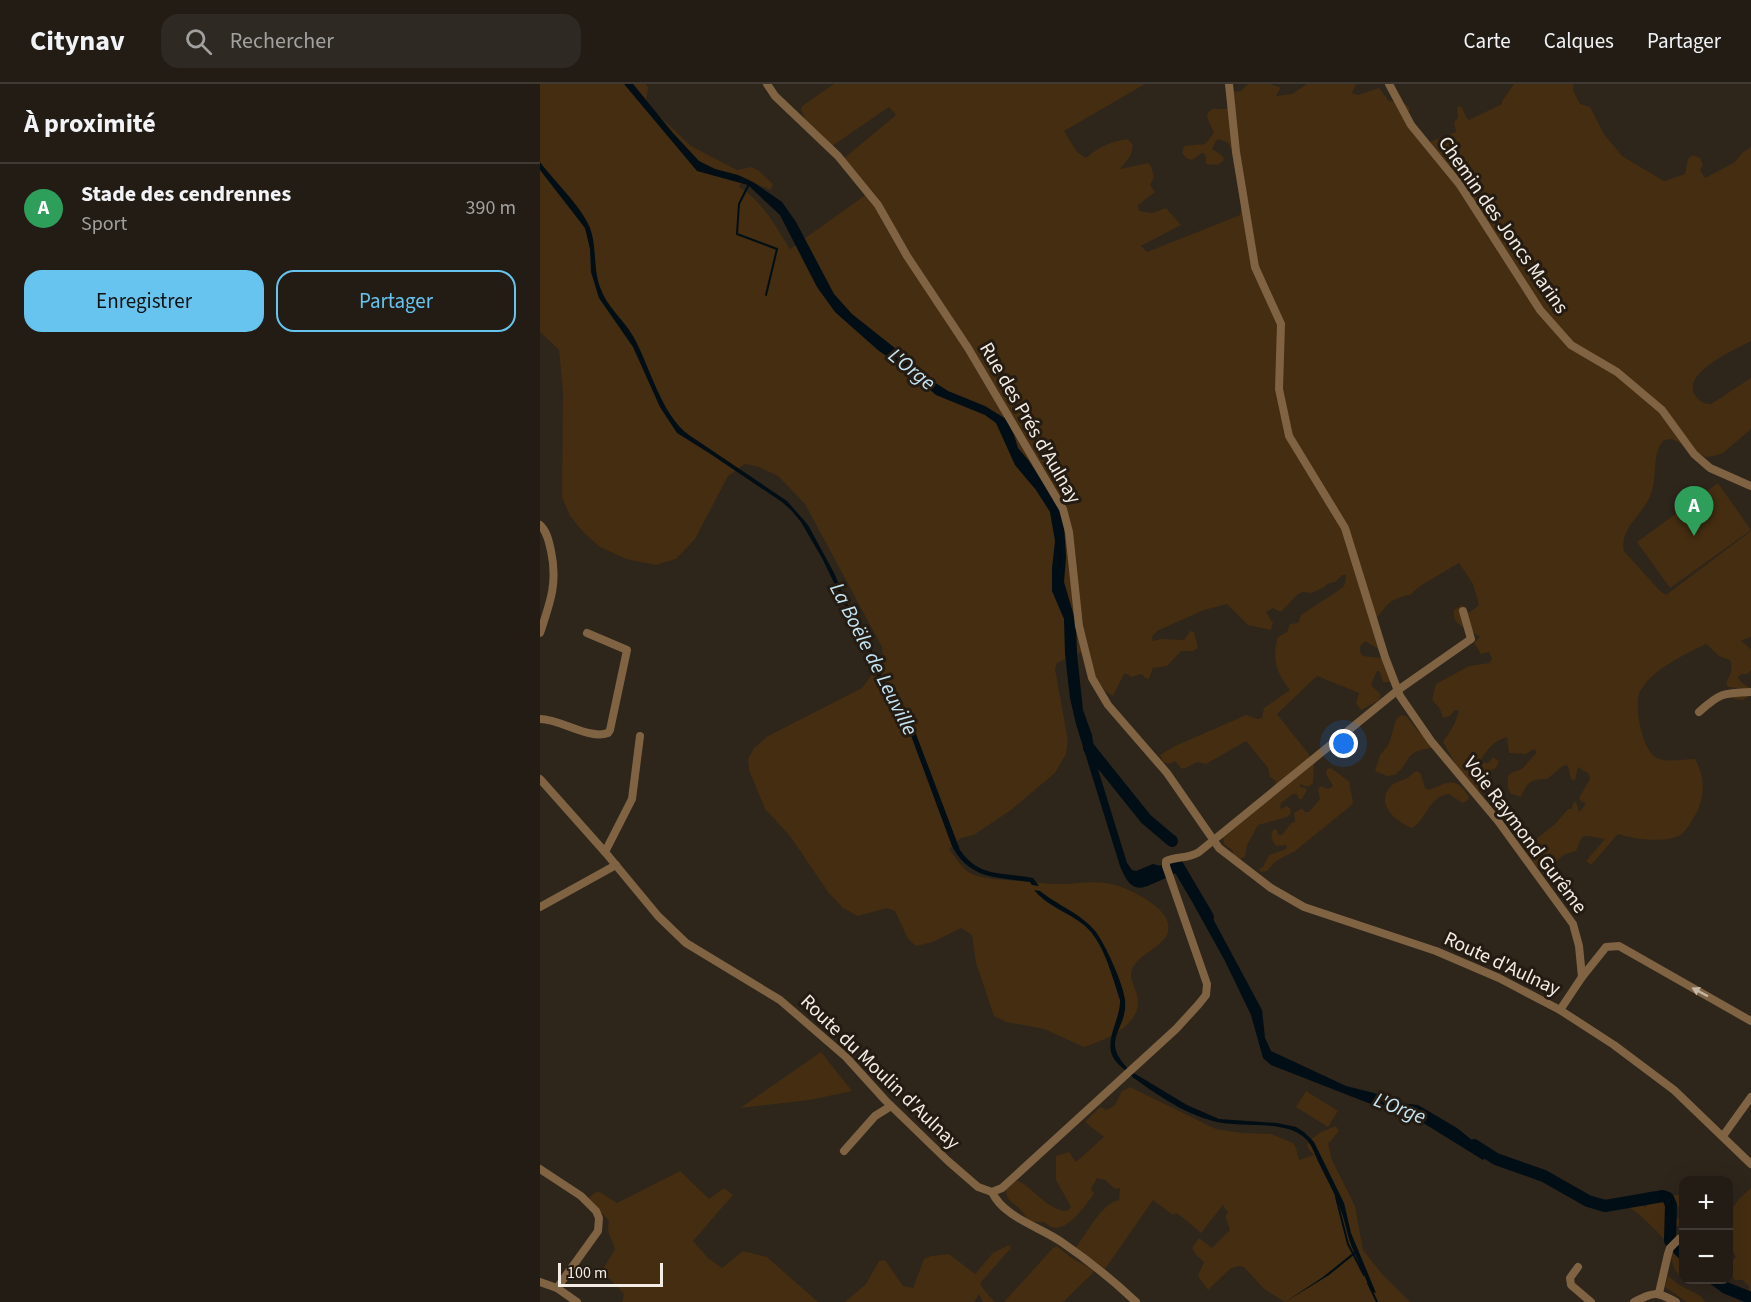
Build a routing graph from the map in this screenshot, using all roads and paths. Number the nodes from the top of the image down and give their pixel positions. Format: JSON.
{"nodes":[{"id":1,"x":767,"y":84,"type":"edge"},
{"id":2,"x":1229,"y":84,"type":"edge"},
{"id":3,"x":1389,"y":84,"type":"edge"},
{"id":4,"x":1751,"y":486,"type":"edge"},
{"id":5,"x":540,"y":525,"type":"edge"},
{"id":6,"x":1463,"y":610,"type":"dead end"},
{"id":7,"x":540,"y":633,"type":"edge"},
{"id":8,"x":587,"y":633,"type":"dead end"},
{"id":9,"x":1398,"y":690,"type":"junction"},
{"id":10,"x":1751,"y":692,"type":"edge"},
{"id":11,"x":1699,"y":712,"type":"dead end"},
{"id":12,"x":540,"y":718,"type":"edge"},
{"id":13,"x":640,"y":736,"type":"dead end"},
{"id":14,"x":540,"y":778,"type":"edge"},
{"id":15,"x":1213,"y":840,"type":"junction"},
{"id":16,"x":605,"y":852,"type":"junction"},
{"id":17,"x":616,"y":865,"type":"junction"},
{"id":18,"x":540,"y":907,"type":"edge"},
{"id":19,"x":1582,"y":977,"type":"junction"},
{"id":20,"x":1560,"y":1010,"type":"junction"},
{"id":21,"x":1751,"y":1021,"type":"edge"},
{"id":22,"x":1751,"y":1096,"type":"edge"},
{"id":23,"x":891,"y":1106,"type":"junction"},
{"id":24,"x":1723,"y":1136,"type":"junction"},
{"id":25,"x":844,"y":1151,"type":"dead end"},
{"id":26,"x":1751,"y":1164,"type":"edge"},
{"id":27,"x":540,"y":1169,"type":"edge"},
{"id":28,"x":992,"y":1192,"type":"junction"},
{"id":29,"x":1679,"y":1239,"type":"dead end"},
{"id":30,"x":1578,"y":1267,"type":"dead end"},
{"id":31,"x":540,"y":1282,"type":"edge"},
{"id":32,"x":557,"y":1288,"type":"junction"},
{"id":33,"x":1659,"y":1293,"type":"junction"},
{"id":34,"x":577,"y":1302,"type":"edge"},
{"id":35,"x":1136,"y":1302,"type":"edge"},
{"id":36,"x":1591,"y":1302,"type":"edge"},
{"id":37,"x":1634,"y":1302,"type":"edge"},
{"id":38,"x":1676,"y":1302,"type":"edge"}],
"edges":[{"from":1,"to":15,"type":"street","name":"Rue des Prés d'Aulnay"},
{"from":2,"to":9,"type":"street","name":"Voie Raymond Gurême"},
{"from":3,"to":4,"type":"street","name":"Chemin des Joncs Marins"},
{"from":5,"to":7,"type":"street"},
{"from":6,"to":9,"type":"street"},
{"from":8,"to":12,"type":"street"},
{"from":9,"to":15,"type":"street"},
{"from":9,"to":19,"type":"street","name":"Voie Raymond Gurême"},
{"from":10,"to":11,"type":"street"},
{"from":13,"to":16,"type":"street"},
{"from":14,"to":16,"type":"street","name":"Route du Moulin d'Aulnay"},
{"from":15,"to":20,"type":"street","name":"Route d'Aulnay"},
{"from":15,"to":28,"type":"street"},
{"from":16,"to":17,"type":"street","name":"Route du Moulin d'Aulnay"},
{"from":17,"to":18,"type":"street"},
{"from":17,"to":23,"type":"street","name":"Route du Moulin d'Aulnay"},
{"from":19,"to":20,"type":"street"},
{"from":21,"to":19,"type":"street","one_way":true},
{"from":20,"to":24,"type":"street","name":"Route d'Aulnay"},
{"from":22,"to":24,"type":"street"},
{"from":23,"to":25,"type":"street"},
{"from":23,"to":28,"type":"street","name":"Route du Moulin d'Aulnay"},
{"from":24,"to":26,"type":"street","name":"Route d'Aulnay"},
{"from":27,"to":32,"type":"street"},
{"from":28,"to":35,"type":"street","name":"Route du Moulin d'Aulnay"},
{"from":29,"to":33,"type":"street"},
{"from":30,"to":36,"type":"street"},
{"from":31,"to":32,"type":"street"},
{"from":32,"to":34,"type":"street"},
{"from":33,"to":37,"type":"street"},
{"from":33,"to":38,"type":"street"}]}
